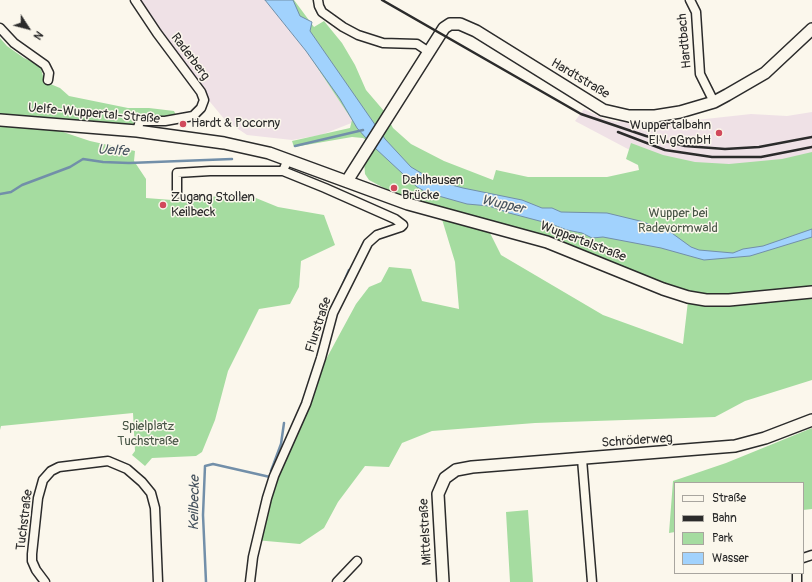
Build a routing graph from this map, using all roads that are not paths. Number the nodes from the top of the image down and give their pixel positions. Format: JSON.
{"nodes":[{"id":1,"x":135,"y":0,"type":"edge"},
{"id":2,"x":318,"y":0,"type":"edge"},
{"id":3,"x":690,"y":0,"type":"edge"},
{"id":4,"x":0,"y":28,"type":"edge"},
{"id":5,"x":812,"y":29,"type":"edge"},
{"id":6,"x":429,"y":52,"type":"junction"},
{"id":7,"x":48,"y":80,"type":"dead end"},
{"id":8,"x":714,"y":102,"type":"junction"},
{"id":9,"x":0,"y":120,"type":"edge"},
{"id":10,"x":137,"y":131,"type":"junction"},
{"id":11,"x":288,"y":159,"type":"junction"},
{"id":12,"x":283,"y":171,"type":"junction"},
{"id":13,"x":347,"y":181,"type":"junction"},
{"id":14,"x":177,"y":194,"type":"dead end"},
{"id":15,"x":812,"y":292,"type":"edge"},
{"id":16,"x":812,"y":420,"type":"edge"},
{"id":17,"x":582,"y":459,"type":"junction"},
{"id":18,"x":461,"y":469,"type":"joint"},
{"id":19,"x":357,"y":561,"type":"dead end"},
{"id":20,"x":45,"y":582,"type":"edge"},
{"id":21,"x":158,"y":582,"type":"edge"},
{"id":22,"x":250,"y":582,"type":"edge"},
{"id":23,"x":337,"y":582,"type":"edge"},
{"id":24,"x":443,"y":582,"type":"edge"},
{"id":25,"x":592,"y":582,"type":"edge"}],
"edges":[{"from":1,"to":10,"type":"street","name":"Raderberg"},
{"from":2,"to":6,"type":"street"},
{"from":3,"to":8,"type":"street","name":"Hardtbach"},
{"from":4,"to":7,"type":"street"},
{"from":5,"to":8,"type":"main road","name":"Hardtstraße"},
{"from":6,"to":8,"type":"main road","name":"Hardtstraße"},
{"from":6,"to":13,"type":"main road","name":"Hardtstraße"},
{"from":9,"to":10,"type":"main road","name":"Uelfe-Wuppertal-Straße"},
{"from":10,"to":11,"type":"main road","name":"Uelfe-Wuppertal-Straße"},
{"from":11,"to":12,"type":"street"},
{"from":11,"to":13,"type":"main road","name":"Uelfe-Wuppertal-Straße"},
{"from":12,"to":14,"type":"street","name":"Flurstraße"},
{"from":12,"to":22,"type":"street","name":"Flurstraße"},
{"from":13,"to":15,"type":"main road","name":"Wuppertalstraße"},
{"from":16,"to":17,"type":"main road","name":"Schröderweg"},
{"from":17,"to":18,"type":"main road","name":"Schröderweg"},
{"from":17,"to":25,"type":"street"},
{"from":18,"to":24,"type":"main road","name":"Mittelstraße"},
{"from":19,"to":23,"type":"street"},
{"from":20,"to":21,"type":"street","name":"Tuchstraße"}]}
